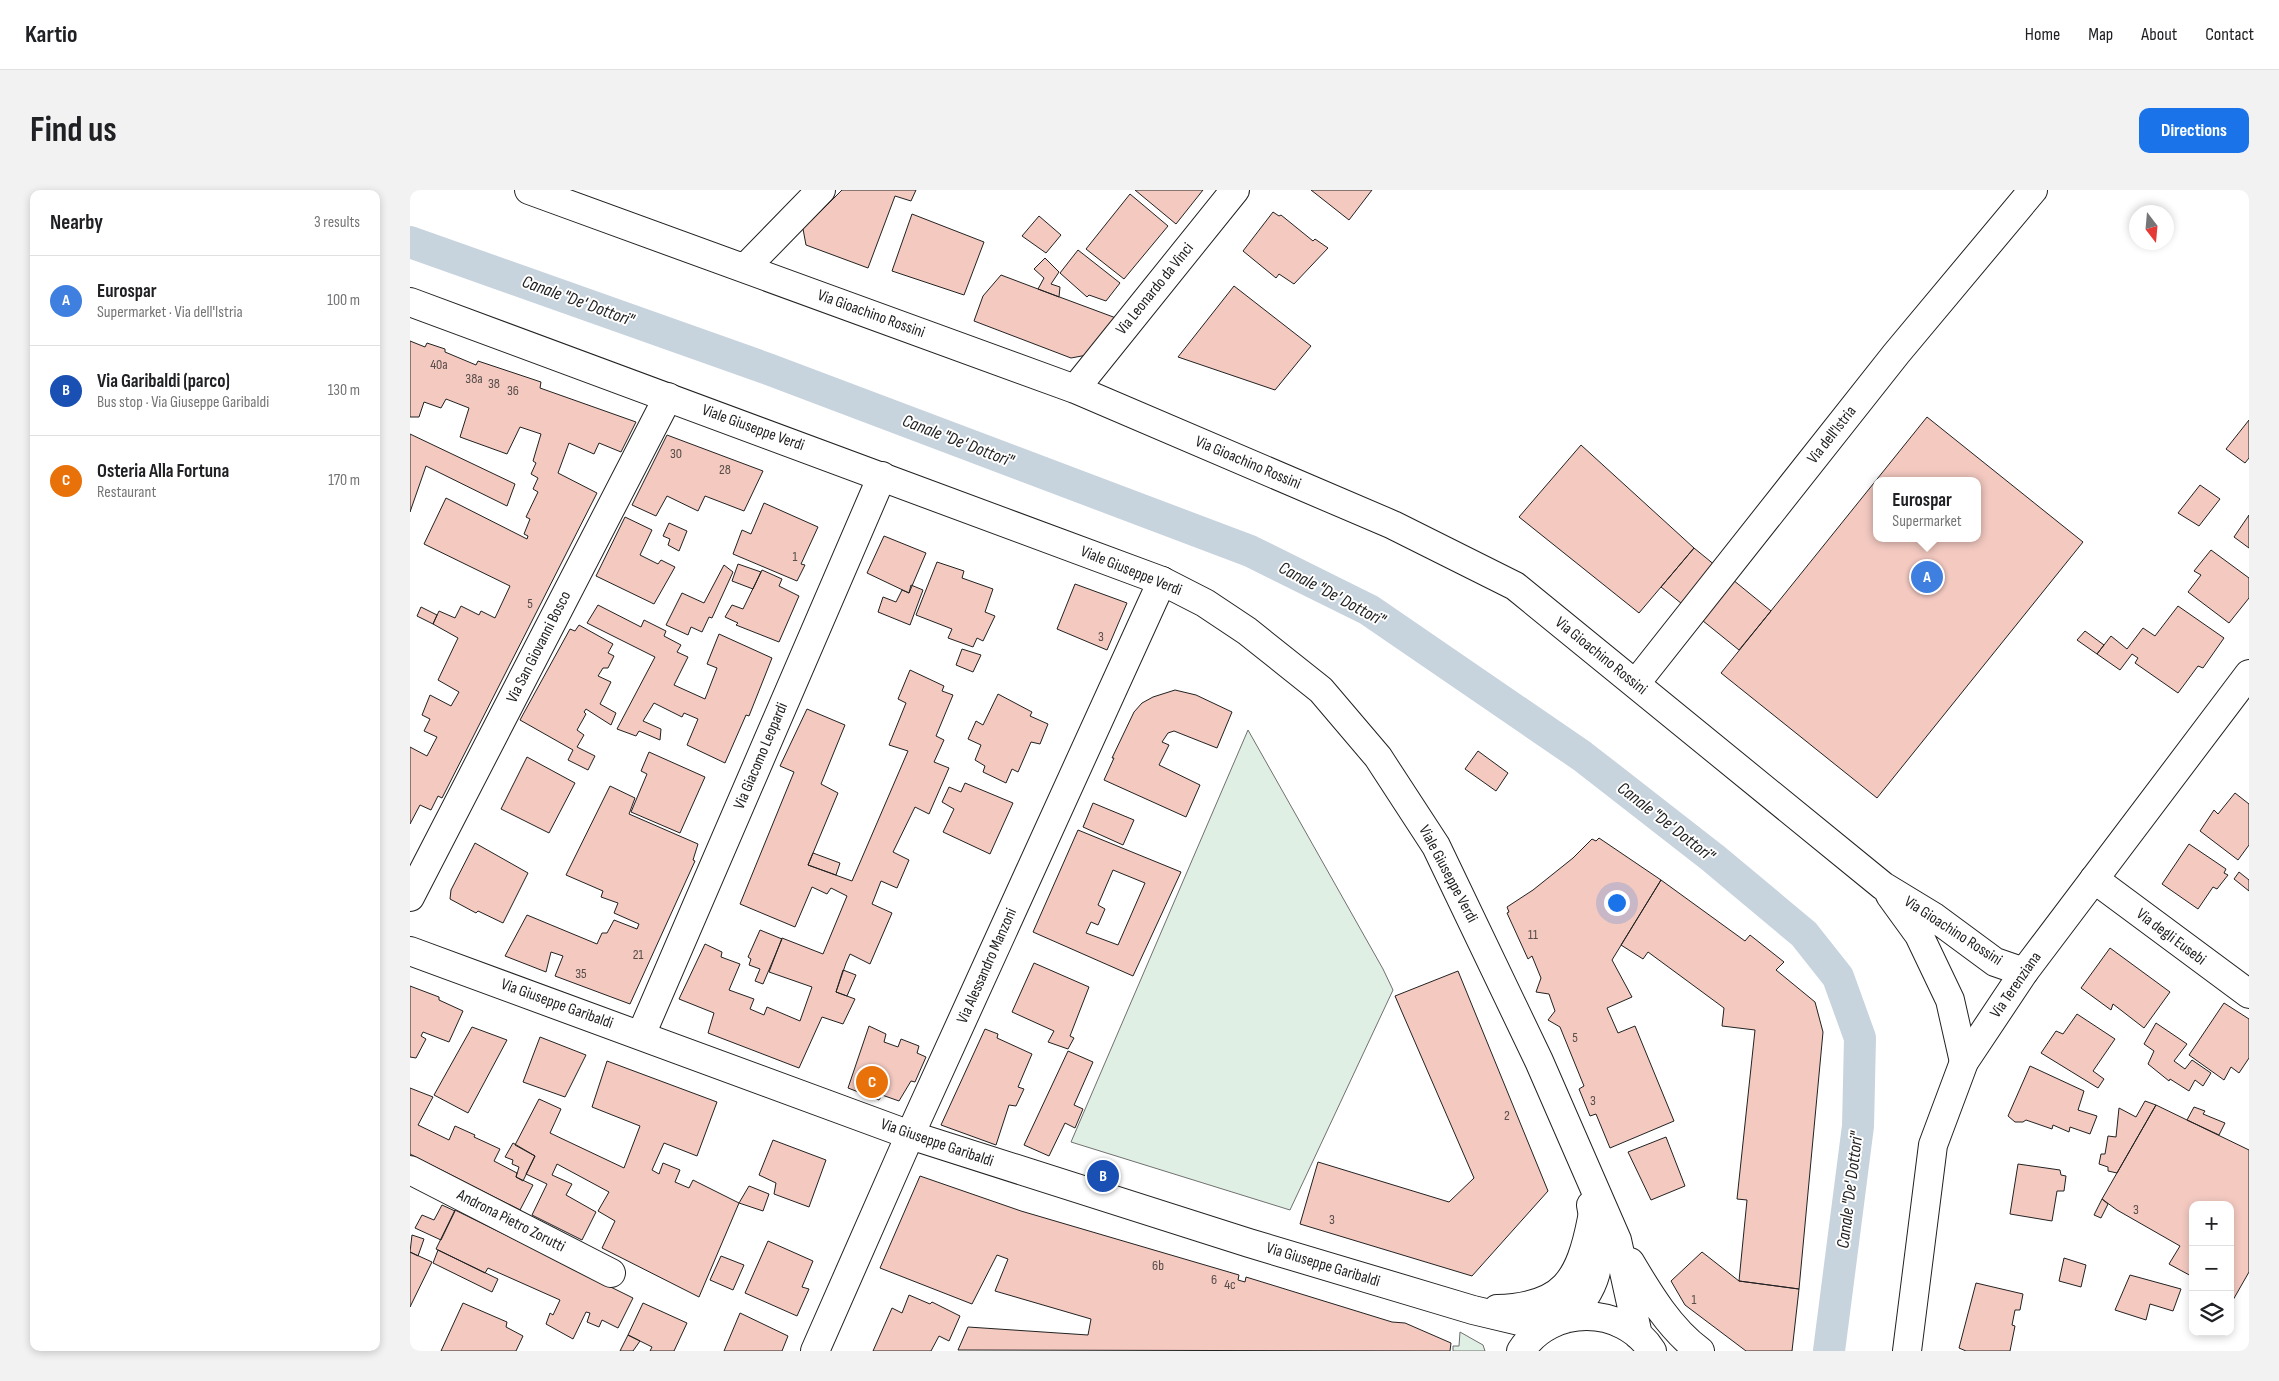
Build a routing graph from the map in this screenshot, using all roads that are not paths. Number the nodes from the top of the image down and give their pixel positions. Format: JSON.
{"nodes":[{"id":1,"x":529,"y":190,"type":"edge"},
{"id":2,"x":821,"y":190,"type":"edge"},
{"id":3,"x":1234,"y":190,"type":"edge"},
{"id":4,"x":2033,"y":190,"type":"edge"},
{"id":5,"x":565,"y":196,"type":"edge"},
{"id":6,"x":745,"y":268,"type":"junction"},
{"id":7,"x":410,"y":302,"type":"edge"},
{"id":8,"x":1075,"y":389,"type":"junction"},
{"id":9,"x":668,"y":397,"type":"junction"},
{"id":10,"x":882,"y":476,"type":"junction"},
{"id":11,"x":1162,"y":581,"type":"junction"},
{"id":12,"x":2249,"y":674,"type":"edge"},
{"id":13,"x":1636,"y":683,"type":"junction"},
{"id":14,"x":2094,"y":879,"type":"junction"},
{"id":15,"x":1883,"y":886,"type":"junction"},
{"id":16,"x":410,"y":898,"type":"edge"},
{"id":17,"x":410,"y":951,"type":"edge"},
{"id":18,"x":2024,"y":972,"type":"junction"},
{"id":19,"x":2249,"y":994,"type":"edge"},
{"id":20,"x":640,"y":1035,"type":"junction"},
{"id":21,"x":1964,"y":1062,"type":"junction"},
{"id":22,"x":910,"y":1135,"type":"junction"},
{"id":23,"x":1584,"y":1164,"type":"junction"},
{"id":24,"x":410,"y":1170,"type":"edge"},
{"id":25,"x":1592,"y":1213,"type":"junction"},
{"id":26,"x":1617,"y":1240,"type":"junction"},
{"id":27,"x":612,"y":1273,"type":"dead end"},
{"id":28,"x":1473,"y":1310,"type":"junction"},
{"id":29,"x":1556,"y":1323,"type":"junction"},
{"id":30,"x":1645,"y":1343,"type":"edge"},
{"id":31,"x":815,"y":1351,"type":"edge"},
{"id":32,"x":1521,"y":1351,"type":"edge"},
{"id":33,"x":1700,"y":1351,"type":"edge"},
{"id":34,"x":1908,"y":1351,"type":"edge"}],
"edges":[{"from":1,"to":5,"type":"street","name":"Via Gioachino Rossini"},
{"from":2,"to":6,"type":"street"},
{"from":3,"to":8,"type":"street","name":"Via Leonardo da Vinci"},
{"from":4,"to":13,"type":"street","name":"Via dell'Istria"},
{"from":5,"to":6,"type":"street","name":"Via Gioachino Rossini"},
{"from":6,"to":8,"type":"street","name":"Via Gioachino Rossini"},
{"from":7,"to":9,"type":"street","name":"Viale Giuseppe Verdi"},
{"from":8,"to":13,"type":"street","name":"Via Gioachino Rossini"},
{"from":9,"to":10,"type":"street","name":"Viale Giuseppe Verdi"},
{"from":9,"to":16,"type":"street","name":"Via San Giovanni Bosco"},
{"from":10,"to":11,"type":"street","name":"Viale Giuseppe Verdi"},
{"from":10,"to":20,"type":"street","name":"Via Giacomo Leopardi"},
{"from":11,"to":22,"type":"street","name":"Via Alessandro Manzoni"},
{"from":11,"to":23,"type":"street","name":"Viale Giuseppe Verdi"},
{"from":12,"to":14,"type":"street","name":"Via Terenziana"},
{"from":13,"to":15,"type":"street","name":"Via Gioachino Rossini"},
{"from":14,"to":18,"type":"street","name":"Via Terenziana"},
{"from":14,"to":19,"type":"street","name":"Via degli Eusebi"},
{"from":15,"to":18,"type":"street","name":"Via Gioachino Rossini"},
{"from":15,"to":21,"type":"street","name":"Via Gioachino Rossini"},
{"from":17,"to":20,"type":"street","name":"Via Giuseppe Garibaldi"},
{"from":18,"to":21,"type":"street","name":"Via Terenziana"},
{"from":20,"to":22,"type":"street","name":"Via Giuseppe Garibaldi"},
{"from":21,"to":34,"type":"street","name":"Via Terenziana"},
{"from":22,"to":28,"type":"street","name":"Via Giuseppe Garibaldi"},
{"from":22,"to":31,"type":"street","name":"Via Alessandro Manzoni"},
{"from":23,"to":25,"type":"street"},
{"from":23,"to":26,"type":"street"},
{"from":24,"to":27,"type":"street","name":"Androna Pietro Zorutti"},
{"from":25,"to":28,"type":"street"},
{"from":25,"to":29,"type":"street"},
{"from":26,"to":30,"type":"street"},
{"from":26,"to":33,"type":"street"},
{"from":28,"to":29,"type":"street","name":"Via Giuseppe Garibaldi"},
{"from":29,"to":30,"type":"street","name":"Via Giuseppe Garibaldi"},
{"from":29,"to":32,"type":"street"}]}
